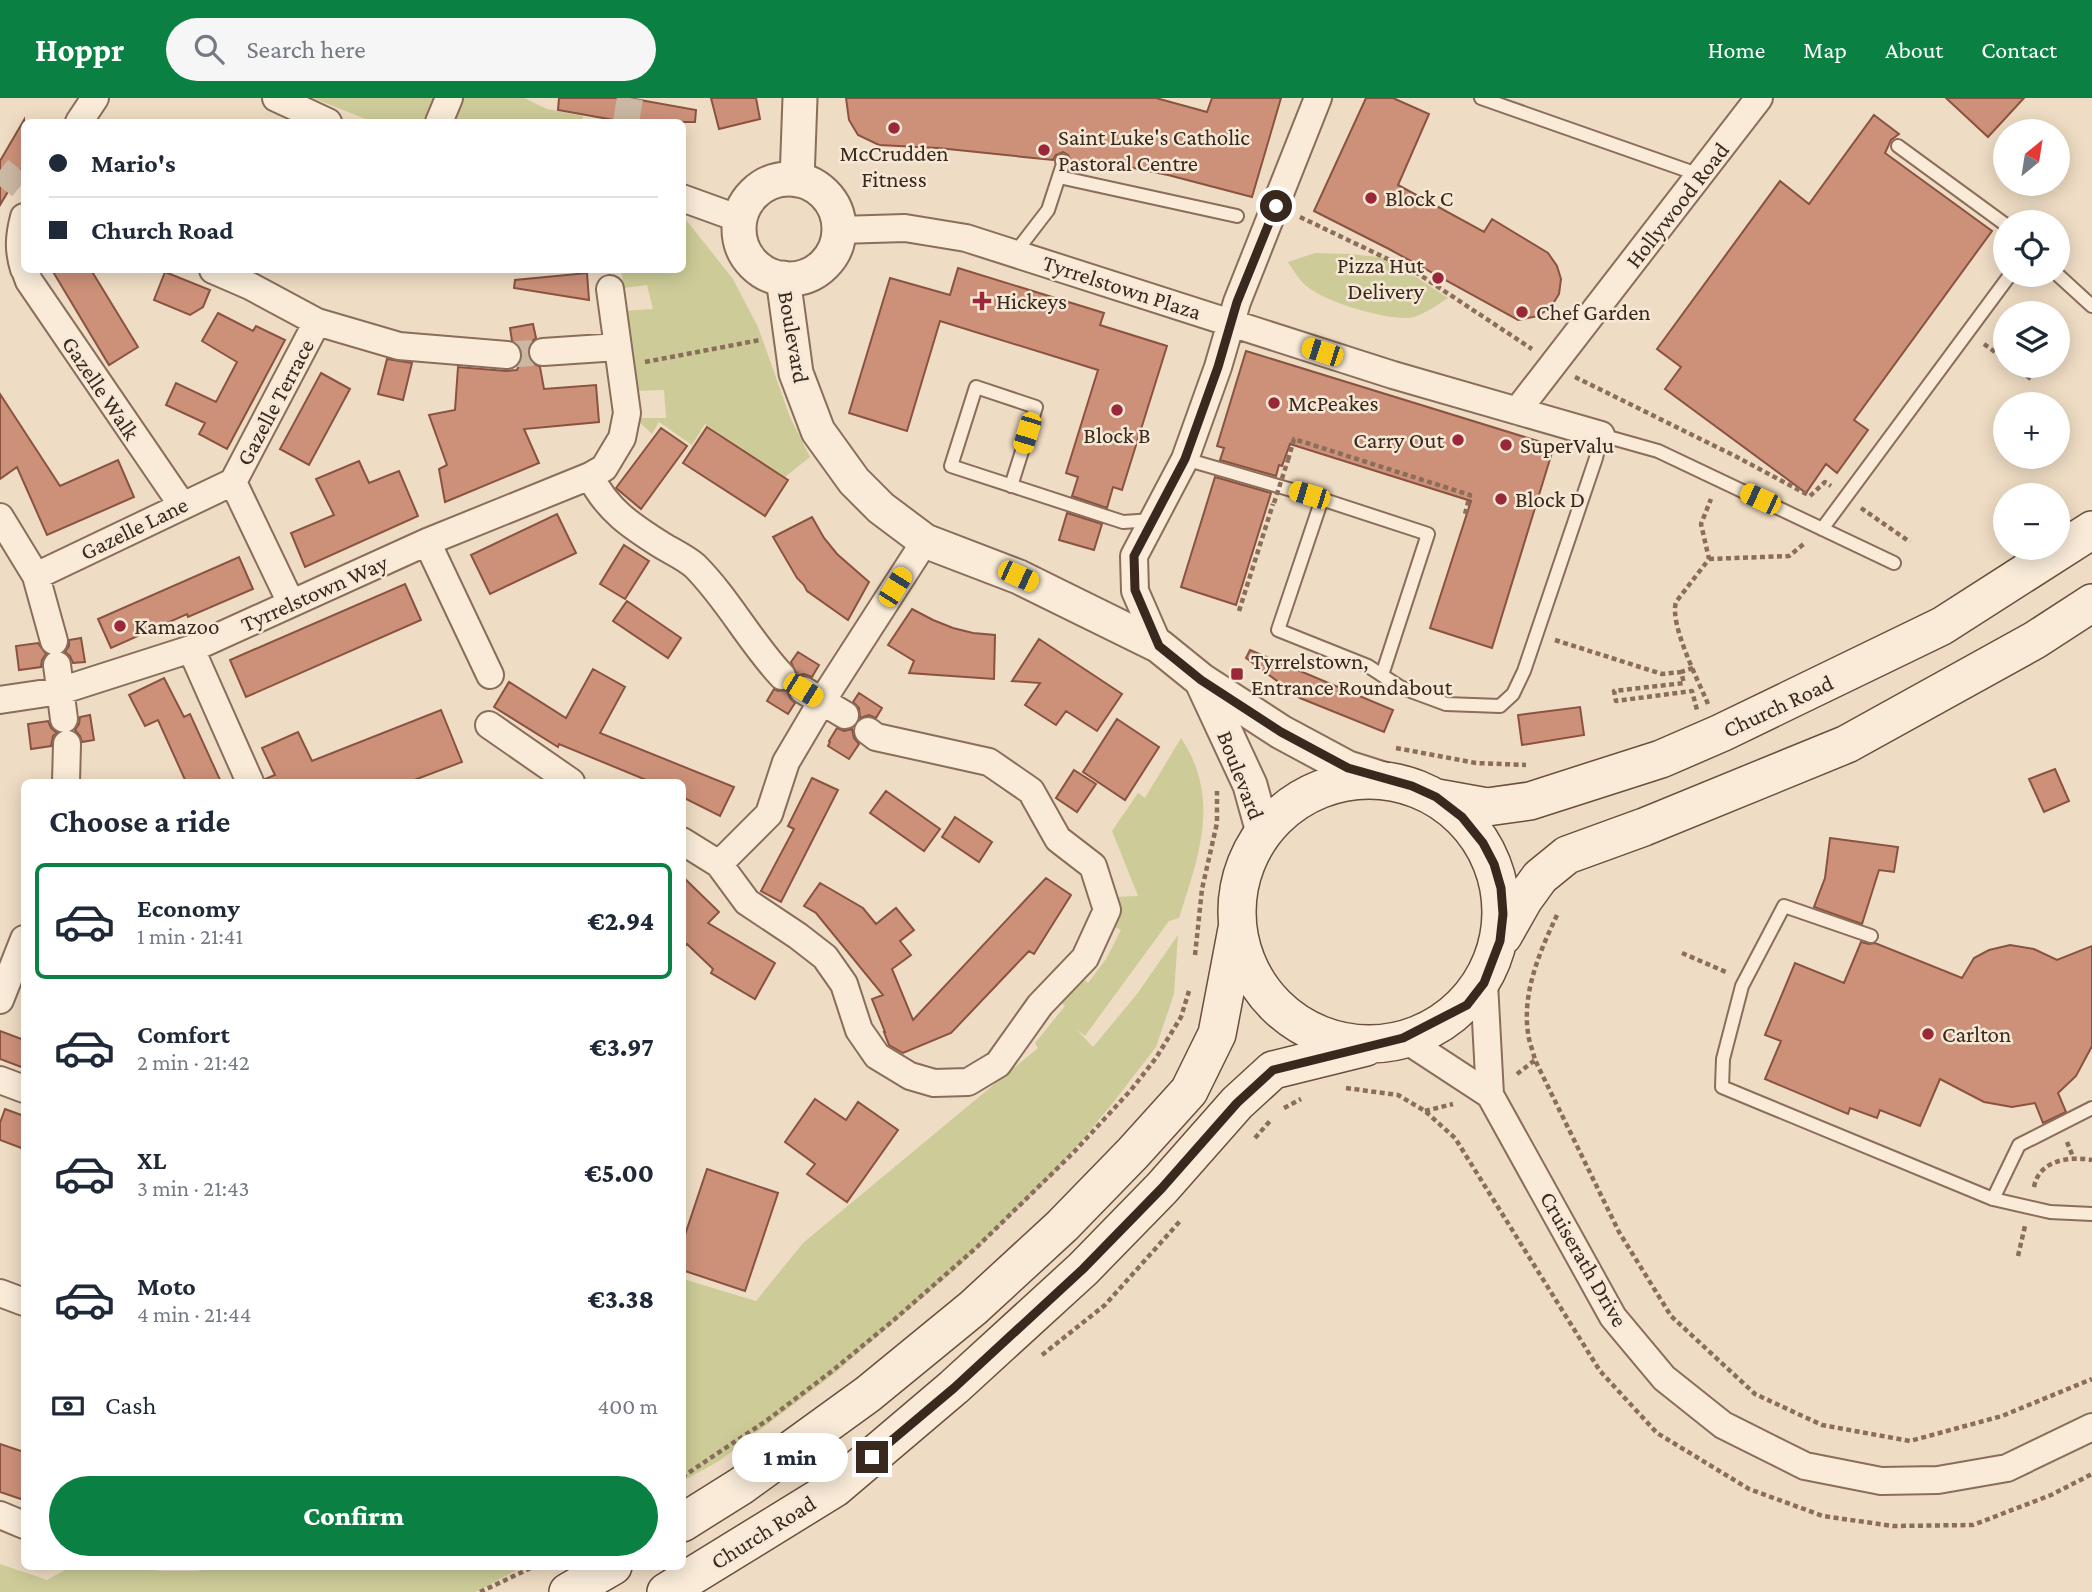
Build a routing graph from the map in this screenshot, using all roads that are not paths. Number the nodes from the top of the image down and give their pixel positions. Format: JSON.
{"nodes":[{"id":1,"x":94,"y":98,"type":"edge"},
{"id":2,"x":276,"y":98,"type":"edge"},
{"id":3,"x":449,"y":98,"type":"edge"},
{"id":4,"x":800,"y":98,"type":"edge"},
{"id":5,"x":1318,"y":98,"type":"edge"},
{"id":6,"x":1481,"y":98,"type":"edge"},
{"id":7,"x":1759,"y":98,"type":"edge"},
{"id":8,"x":81,"y":119,"type":"edge"},
{"id":9,"x":322,"y":119,"type":"edge"},
{"id":10,"x":440,"y":119,"type":"edge"},
{"id":11,"x":1898,"y":146,"type":"dead end"},
{"id":12,"x":1062,"y":161,"type":"dead end"},
{"id":13,"x":1700,"y":175,"type":"junction"},
{"id":14,"x":1059,"y":177,"type":"junction"},
{"id":15,"x":797,"y":180,"type":"junction"},
{"id":16,"x":686,"y":199,"type":"edge"},
{"id":17,"x":1993,"y":215,"type":"edge"},
{"id":18,"x":1237,"y":216,"type":"dead end"},
{"id":19,"x":740,"y":219,"type":"junction"},
{"id":20,"x":21,"y":228,"type":"edge"},
{"id":21,"x":839,"y":230,"type":"junction"},
{"id":22,"x":1015,"y":253,"type":"junction"},
{"id":23,"x":21,"y":258,"type":"edge"},
{"id":24,"x":26,"y":273,"type":"edge"},
{"id":25,"x":221,"y":273,"type":"edge"},
{"id":26,"x":783,"y":278,"type":"junction"},
{"id":27,"x":2070,"y":286,"type":"edge"},
{"id":28,"x":2002,"y":287,"type":"edge"},
{"id":29,"x":610,"y":289,"type":"dead end"},
{"id":30,"x":2092,"y":306,"type":"edge"},
{"id":31,"x":317,"y":322,"type":"junction"},
{"id":32,"x":1231,"y":322,"type":"junction"},
{"id":33,"x":543,"y":352,"type":"tunnel mouth"},
{"id":34,"x":507,"y":355,"type":"tunnel mouth"},
{"id":35,"x":619,"y":356,"type":"junction"},
{"id":36,"x":1517,"y":411,"type":"junction"},
{"id":37,"x":1601,"y":435,"type":"junction"},
{"id":38,"x":1185,"y":459,"type":"junction"},
{"id":39,"x":590,"y":476,"type":"junction"},
{"id":40,"x":233,"y":482,"type":"junction"},
{"id":41,"x":1011,"y":486,"type":"junction"},
{"id":42,"x":1322,"y":499,"type":"junction"},
{"id":43,"x":182,"y":505,"type":"junction"},
{"id":44,"x":0,"y":517,"type":"edge"},
{"id":45,"x":1154,"y":520,"type":"junction"},
{"id":46,"x":1822,"y":529,"type":"junction"},
{"id":47,"x":2092,"y":530,"type":"edge"},
{"id":48,"x":925,"y":541,"type":"junction"},
{"id":49,"x":427,"y":542,"type":"junction"},
{"id":50,"x":1894,"y":563,"type":"dead end"},
{"id":51,"x":36,"y":576,"type":"junction"},
{"id":52,"x":291,"y":603,"type":"junction"},
{"id":53,"x":2092,"y":603,"type":"edge"},
{"id":54,"x":1159,"y":646,"type":"junction"},
{"id":55,"x":191,"y":649,"type":"junction"},
{"id":56,"x":57,"y":666,"type":"junction"},
{"id":57,"x":1382,"y":675,"type":"junction"},
{"id":58,"x":490,"y":676,"type":"dead end"},
{"id":59,"x":1201,"y":680,"type":"junction"},
{"id":60,"x":803,"y":689,"type":"junction"},
{"id":61,"x":0,"y":700,"type":"edge"},
{"id":62,"x":845,"y":715,"type":"dead end"},
{"id":63,"x":489,"y":725,"type":"dead end"},
{"id":64,"x":868,"y":731,"type":"dead end"},
{"id":65,"x":1387,"y":763,"type":"junction"},
{"id":66,"x":66,"y":779,"type":"edge"},
{"id":67,"x":249,"y":779,"type":"edge"},
{"id":68,"x":567,"y":779,"type":"edge"},
{"id":69,"x":1436,"y":797,"type":"junction"},
{"id":70,"x":1263,"y":832,"type":"junction"},
{"id":71,"x":686,"y":843,"type":"edge"},
{"id":72,"x":719,"y":864,"type":"junction"},
{"id":73,"x":1237,"y":929,"type":"junction"},
{"id":74,"x":1871,"y":936,"type":"dead end"},
{"id":75,"x":1500,"y":941,"type":"junction"},
{"id":76,"x":21,"y":947,"type":"edge"},
{"id":77,"x":1484,"y":983,"type":"junction"},
{"id":78,"x":0,"y":1000,"type":"edge"},
{"id":79,"x":1403,"y":1038,"type":"junction"},
{"id":80,"x":1366,"y":1047,"type":"junction"},
{"id":81,"x":0,"y":1080,"type":"edge"},
{"id":82,"x":21,"y":1088,"type":"edge"},
{"id":83,"x":1490,"y":1095,"type":"junction"},
{"id":84,"x":2092,"y":1108,"type":"edge"},
{"id":85,"x":1993,"y":1199,"type":"junction"},
{"id":86,"x":2092,"y":1214,"type":"edge"},
{"id":87,"x":0,"y":1293,"type":"edge"},
{"id":88,"x":21,"y":1301,"type":"edge"},
{"id":89,"x":2092,"y":1427,"type":"edge"},
{"id":90,"x":0,"y":1515,"type":"edge"},
{"id":91,"x":686,"y":1520,"type":"edge"},
{"id":92,"x":21,"y":1524,"type":"edge"},
{"id":93,"x":606,"y":1570,"type":"edge"},
{"id":94,"x":568,"y":1592,"type":"edge"},
{"id":95,"x":666,"y":1592,"type":"edge"}],
"edges":[{"from":1,"to":8,"type":"street"},
{"from":2,"to":9,"type":"street"},
{"from":3,"to":10,"type":"street"},
{"from":4,"to":15,"type":"street"},
{"from":5,"to":32,"type":"street"},
{"from":6,"to":13,"type":"lane"},
{"from":7,"to":13,"type":"street","name":"Hollywood Road"},
{"from":11,"to":17,"type":"lane"},
{"from":12,"to":14,"type":"lane"},
{"from":13,"to":36,"type":"street","name":"Hollywood Road"},
{"from":14,"to":18,"type":"lane"},
{"from":14,"to":22,"type":"lane"},
{"from":15,"to":19,"type":"street"},
{"from":15,"to":21,"type":"street"},
{"from":16,"to":19,"type":"street"},
{"from":19,"to":26,"type":"street"},
{"from":20,"to":23,"type":"street","name":"Gazelle Walk"},
{"from":21,"to":22,"type":"street","name":"Tyrrelstown Plaza"},
{"from":21,"to":26,"type":"street"},
{"from":22,"to":32,"type":"street","name":"Tyrrelstown Plaza"},
{"from":24,"to":43,"type":"street","name":"Gazelle Walk"},
{"from":25,"to":31,"type":"street"},
{"from":26,"to":48,"type":"street","name":"Boulevard"},
{"from":27,"to":30,"type":"lane"},
{"from":28,"to":46,"type":"lane"},
{"from":29,"to":35,"type":"street","name":"Tyrrelstown Way"},
{"from":31,"to":34,"type":"street"},
{"from":31,"to":40,"type":"street","name":"Gazelle Terrace"},
{"from":32,"to":36,"type":"street","name":"Tyrrelstown Plaza"},
{"from":32,"to":38,"type":"street"},
{"from":33,"to":35,"type":"street"},
{"from":35,"to":39,"type":"street","name":"Tyrrelstown Way"},
{"from":36,"to":37,"type":"street","name":"Tyrrelstown Plaza"},
{"from":37,"to":46,"type":"lane"},
{"from":37,"to":57,"type":"lane"},
{"from":38,"to":42,"type":"lane"},
{"from":38,"to":45,"type":"street"},
{"from":39,"to":49,"type":"street","name":"Tyrrelstown Way"},
{"from":39,"to":60,"type":"street"},
{"from":40,"to":43,"type":"street","name":"Gazelle Lane"},
{"from":40,"to":52,"type":"street"},
{"from":41,"to":41,"type":"lane"},
{"from":41,"to":45,"type":"lane"},
{"from":42,"to":57,"type":"lane"},
{"from":42,"to":57,"type":"lane"},
{"from":43,"to":51,"type":"street","name":"Gazelle Lane"},
{"from":44,"to":51,"type":"street"},
{"from":45,"to":54,"type":"street"},
{"from":46,"to":50,"type":"lane"},
{"from":47,"to":69,"type":"main road","name":"Church Road"},
{"from":48,"to":54,"type":"street","name":"Boulevard"},
{"from":48,"to":60,"type":"street"},
{"from":49,"to":52,"type":"street","name":"Tyrrelstown Way"},
{"from":49,"to":58,"type":"street"},
{"from":51,"to":56,"type":"street"},
{"from":52,"to":55,"type":"street","name":"Tyrrelstown Way"},
{"from":53,"to":75,"type":"main road"},
{"from":54,"to":59,"type":"street","name":"Boulevard"},
{"from":55,"to":56,"type":"street","name":"Tyrrelstown Way"},
{"from":55,"to":67,"type":"street"},
{"from":56,"to":61,"type":"street","name":"Tyrrelstown Way"},
{"from":56,"to":66,"type":"street"},
{"from":59,"to":65,"type":"street","name":"Boulevard"},
{"from":59,"to":70,"type":"street","name":"Boulevard"},
{"from":60,"to":62,"type":"street"},
{"from":60,"to":72,"type":"street"},
{"from":63,"to":68,"type":"street"},
{"from":64,"to":72,"type":"street"},
{"from":65,"to":69,"type":"main road"},
{"from":65,"to":70,"type":"main road"},
{"from":69,"to":75,"type":"main road"},
{"from":70,"to":73,"type":"main road"},
{"from":71,"to":72,"type":"street"},
{"from":73,"to":80,"type":"main road"},
{"from":73,"to":91,"type":"main road"},
{"from":74,"to":85,"type":"lane"},
{"from":75,"to":77,"type":"main road"},
{"from":76,"to":78,"type":"street"},
{"from":77,"to":79,"type":"main road","name":"Church Road"},
{"from":77,"to":83,"type":"street"},
{"from":79,"to":80,"type":"main road","name":"Church Road"},
{"from":79,"to":83,"type":"street"},
{"from":80,"to":95,"type":"main road","name":"Church Road"},
{"from":81,"to":82,"type":"street"},
{"from":83,"to":89,"type":"street","name":"Cruiserath Drive"},
{"from":84,"to":85,"type":"lane"},
{"from":85,"to":86,"type":"lane"},
{"from":87,"to":88,"type":"street"},
{"from":90,"to":92,"type":"street"},
{"from":93,"to":94,"type":"main road"}]}
